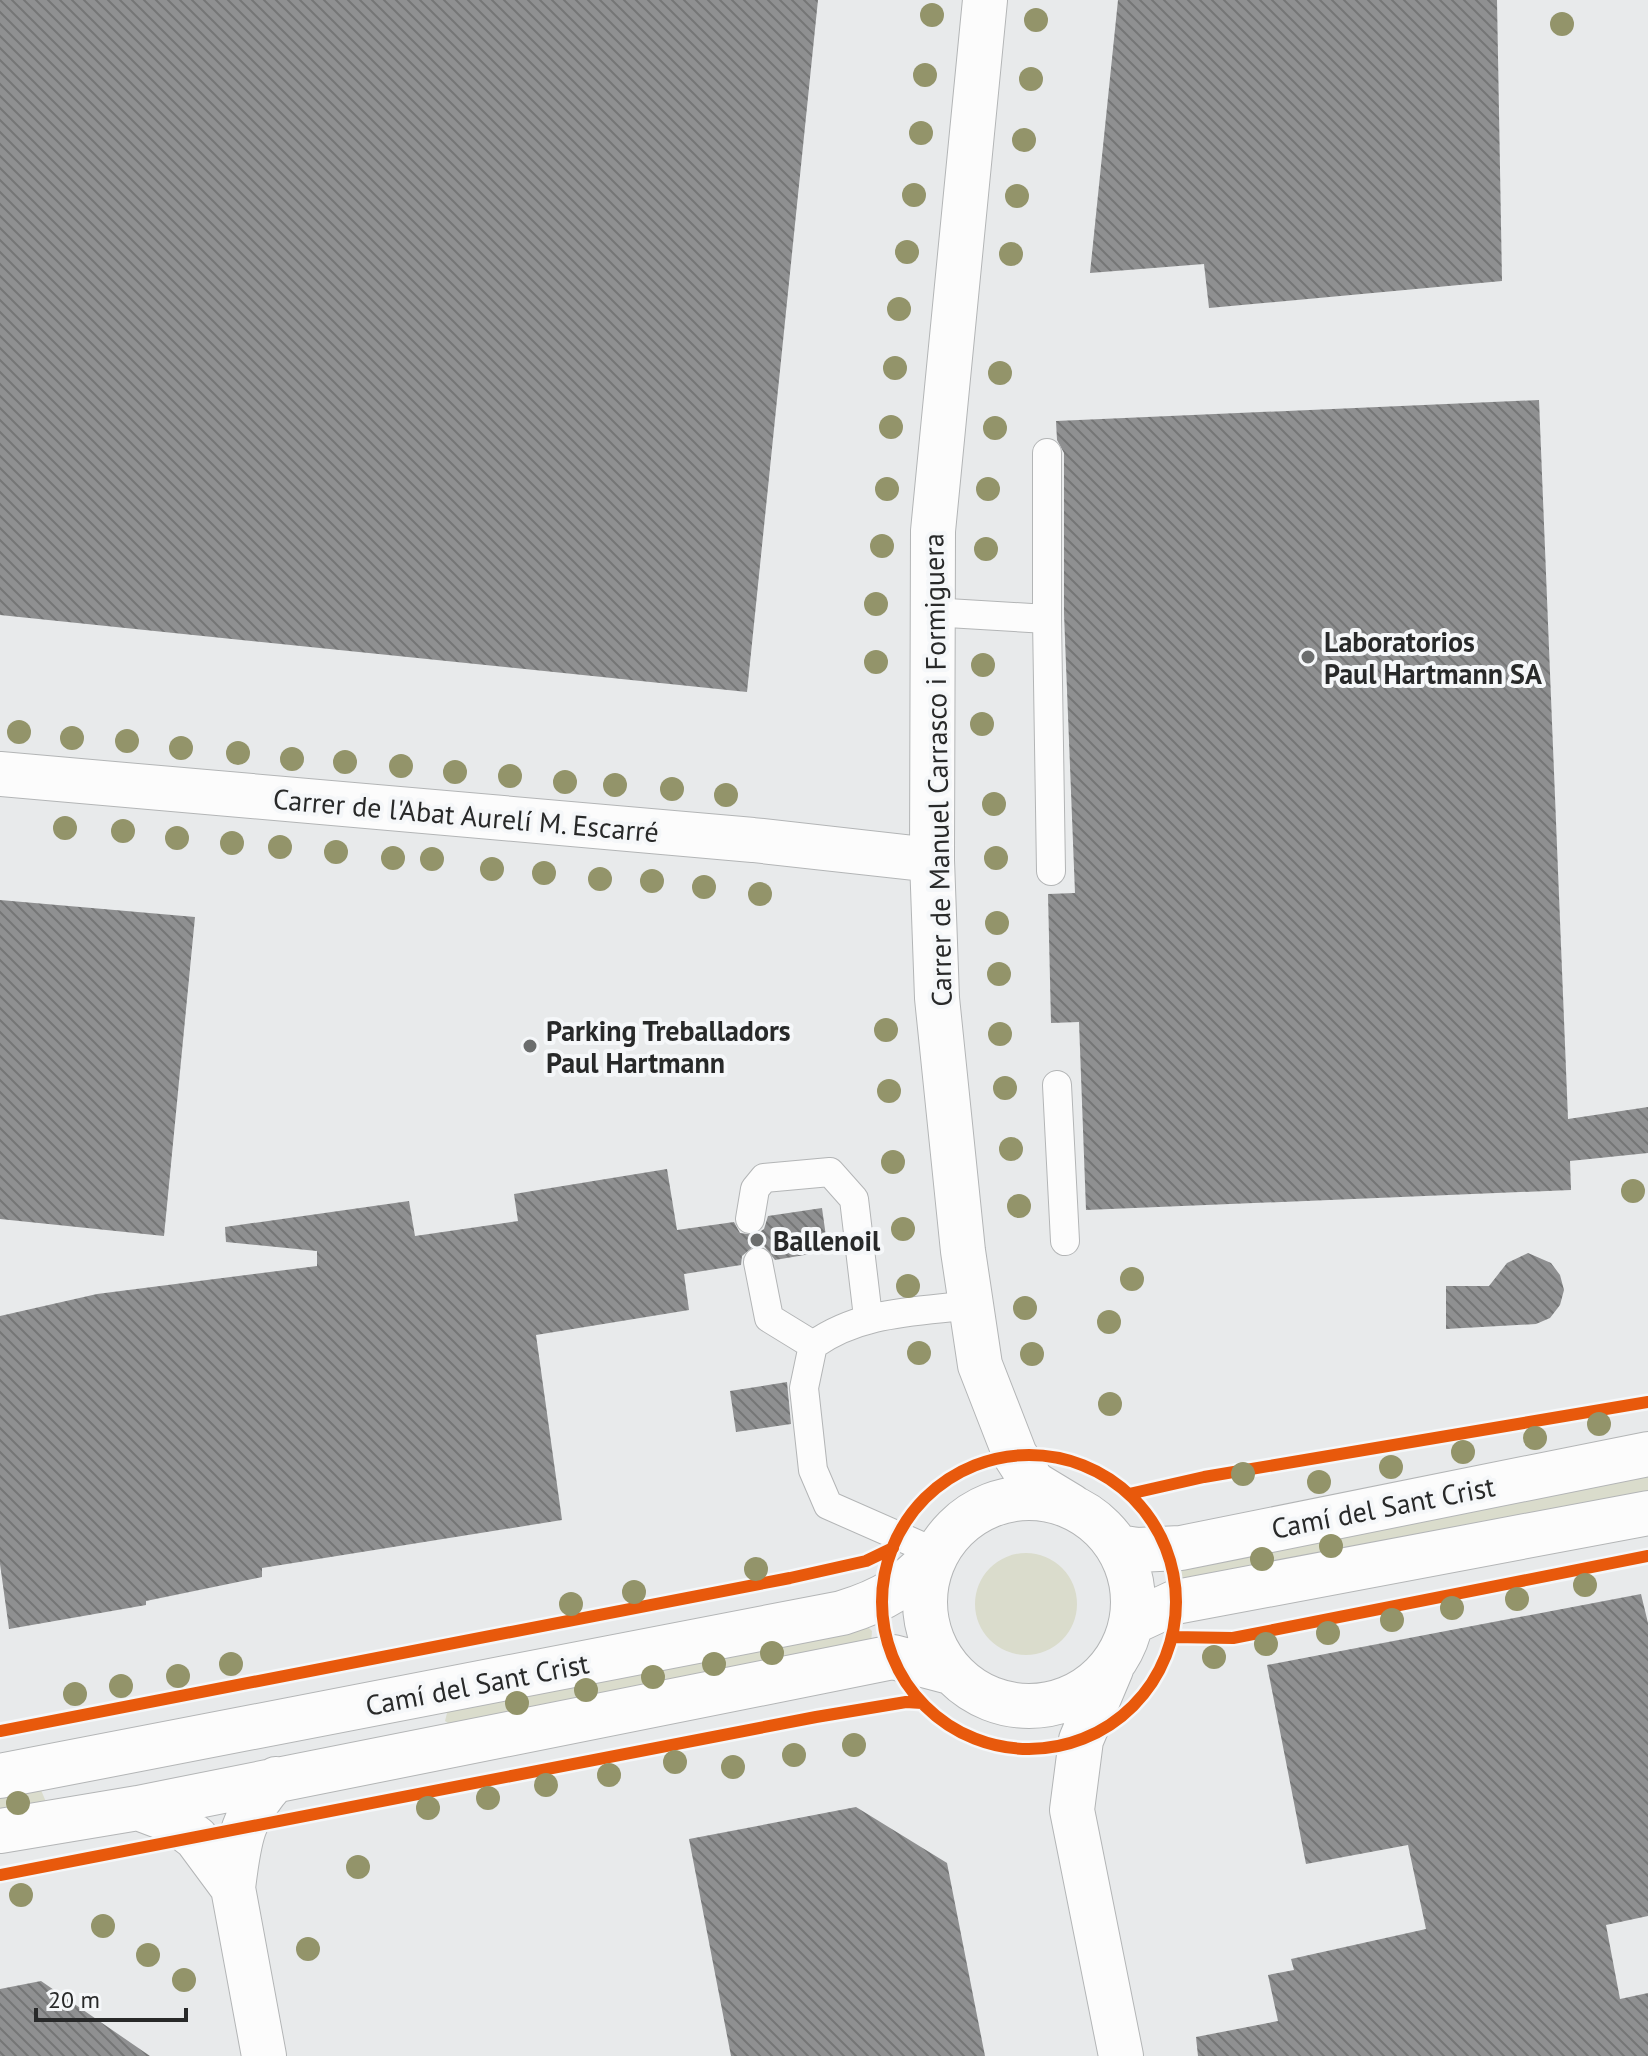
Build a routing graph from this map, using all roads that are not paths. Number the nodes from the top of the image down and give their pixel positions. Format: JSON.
{"nodes":[{"id":1,"x":985,"y":0,"type":"edge"},
{"id":2,"x":1047,"y":453,"type":"dead end"},
{"id":3,"x":931,"y":612,"type":"junction"},
{"id":4,"x":1047,"y":619,"type":"junction"},
{"id":5,"x":0,"y":774,"type":"edge"},
{"id":6,"x":932,"y":860,"type":"junction"},
{"id":7,"x":1051,"y":871,"type":"dead end"},
{"id":8,"x":1057,"y":1085,"type":"dead end"},
{"id":9,"x":750,"y":1219,"type":"dead end"},
{"id":10,"x":1065,"y":1241,"type":"dead end"},
{"id":11,"x":758,"y":1262,"type":"dead end"},
{"id":12,"x":972,"y":1305,"type":"junction"},
{"id":13,"x":868,"y":1317,"type":"junction"},
{"id":14,"x":813,"y":1345,"type":"junction"},
{"id":15,"x":1648,"y":1454,"type":"edge"},
{"id":16,"x":1071,"y":1506,"type":"junction"},
{"id":17,"x":1648,"y":1513,"type":"edge"},
{"id":18,"x":1118,"y":1547,"type":"junction"},
{"id":19,"x":937,"y":1553,"type":"junction"},
{"id":20,"x":1131,"y":1623,"type":"junction"},
{"id":21,"x":1114,"y":1663,"type":"junction"},
{"id":22,"x":950,"y":1672,"type":"junction"},
{"id":23,"x":0,"y":1776,"type":"edge"},
{"id":24,"x":276,"y":1779,"type":"junction"},
{"id":25,"x":138,"y":1808,"type":"junction"},
{"id":26,"x":0,"y":1831,"type":"edge"},
{"id":27,"x":233,"y":1888,"type":"junction"},
{"id":28,"x":264,"y":2056,"type":"edge"},
{"id":29,"x":1121,"y":2056,"type":"edge"}],
"edges":[{"from":1,"to":3,"type":"street","name":"Carrer de Manuel Carrasco i Formiguera"},
{"from":2,"to":4,"type":"lane"},
{"from":3,"to":4,"type":"lane"},
{"from":3,"to":6,"type":"street","name":"Carrer de Manuel Carrasco i Formiguera"},
{"from":4,"to":7,"type":"lane"},
{"from":5,"to":6,"type":"street","name":"Carrer de l'Abat Aurelí M. Escarré"},
{"from":6,"to":12,"type":"street","name":"Carrer de Manuel Carrasco i Formiguera"},
{"from":8,"to":10,"type":"lane"},
{"from":9,"to":13,"type":"lane"},
{"from":11,"to":14,"type":"lane"},
{"from":12,"to":13,"type":"lane"},
{"from":12,"to":16,"type":"street","name":"Carrer de Manuel Carrasco i Formiguera"},
{"from":13,"to":14,"type":"lane"},
{"from":14,"to":19,"type":"lane"},
{"from":15,"to":18,"type":"street","name":"Camí del Sant Crist"},
{"from":16,"to":18,"type":"street"},
{"from":16,"to":19,"type":"street"},
{"from":17,"to":20,"type":"street","name":"Camí del Sant Crist"},
{"from":18,"to":20,"type":"street"},
{"from":19,"to":22,"type":"street"},
{"from":19,"to":23,"type":"street","name":"Camí del Sant Crist"},
{"from":20,"to":21,"type":"street"},
{"from":21,"to":22,"type":"street"},
{"from":21,"to":29,"type":"street"},
{"from":22,"to":24,"type":"street","name":"Camí del Sant Crist"},
{"from":24,"to":25,"type":"street","name":"Camí del Sant Crist"},
{"from":24,"to":27,"type":"street"},
{"from":25,"to":26,"type":"street","name":"Camí del Sant Crist"},
{"from":25,"to":27,"type":"street"},
{"from":27,"to":28,"type":"street"}]}
